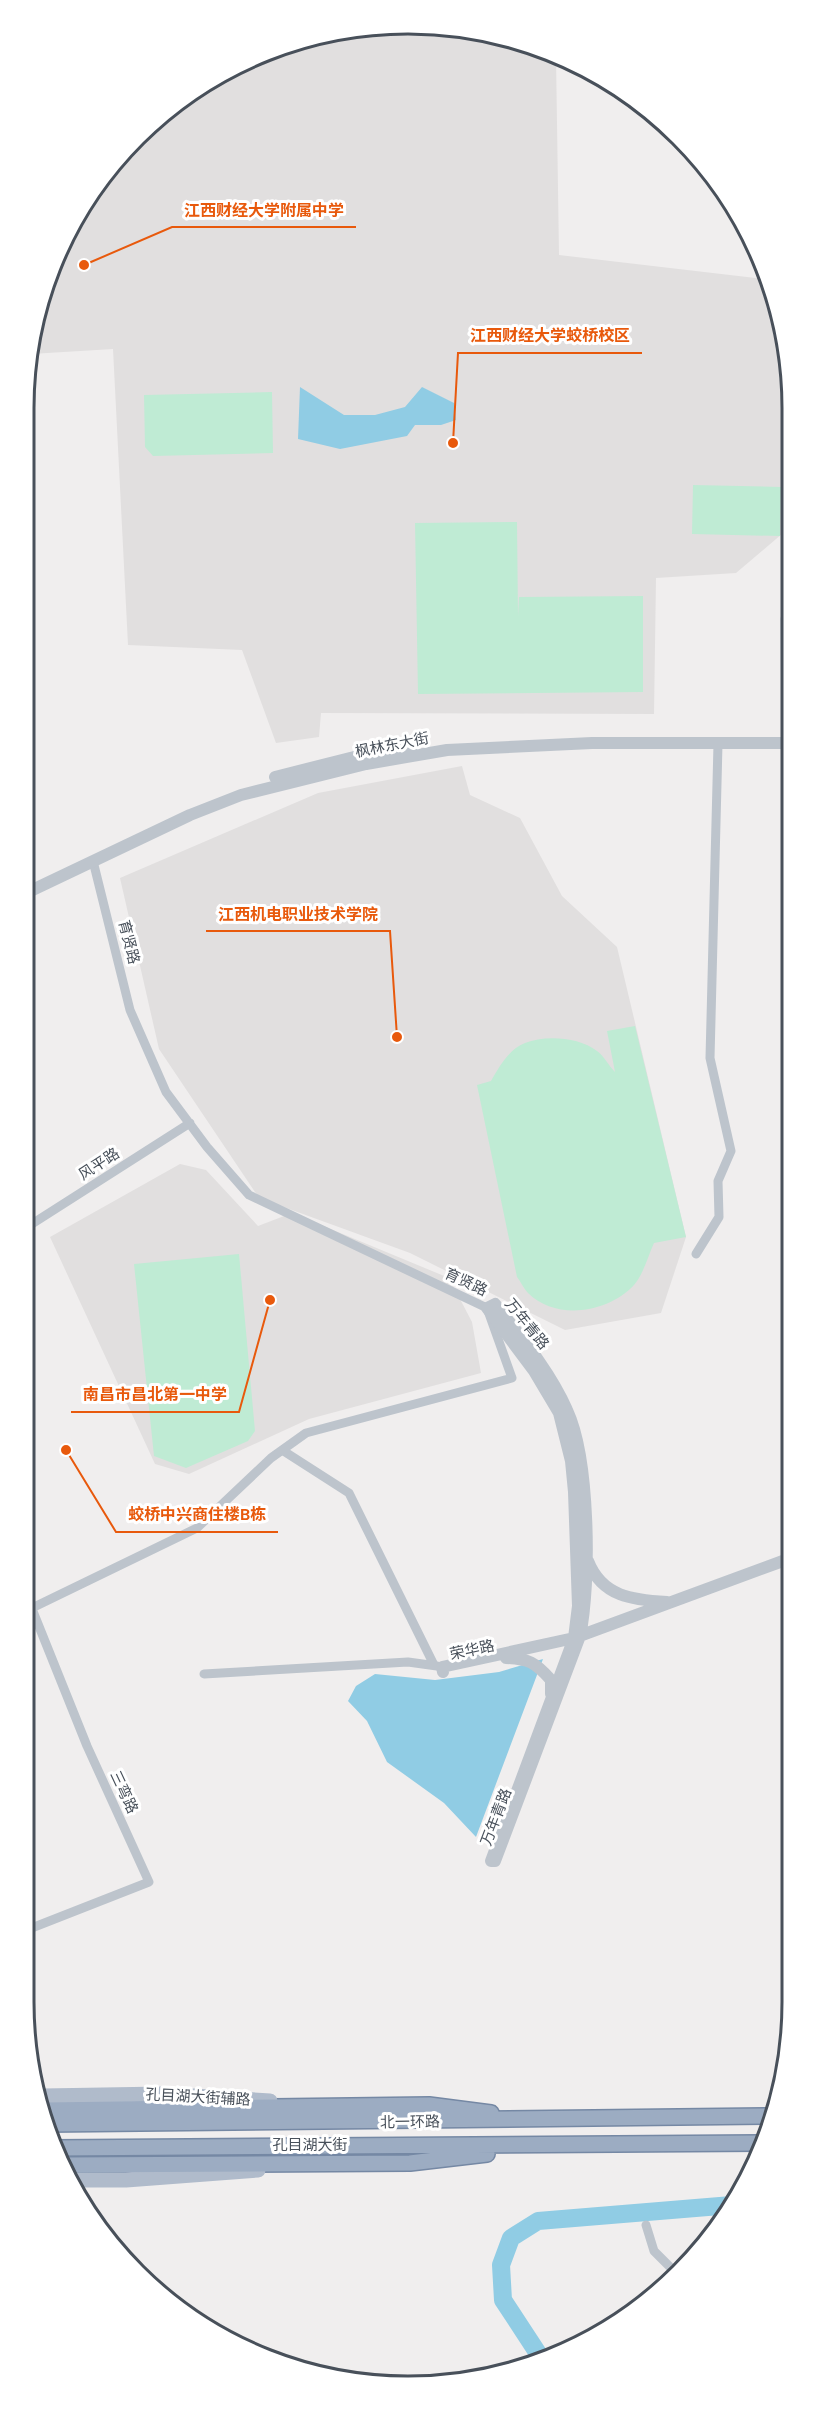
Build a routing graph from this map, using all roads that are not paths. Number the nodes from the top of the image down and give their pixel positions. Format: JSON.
{"nodes":[{"id":1,"x":782,"y":738,"type":"edge"},
{"id":2,"x":782,"y":739,"type":"edge"},
{"id":3,"x":718,"y":744,"type":"junction"},
{"id":4,"x":93,"y":861,"type":"junction"},
{"id":5,"x":35,"y":880,"type":"edge"},
{"id":6,"x":35,"y":889,"type":"edge"},
{"id":7,"x":190,"y":1123,"type":"junction"},
{"id":8,"x":35,"y":1222,"type":"edge"},
{"id":9,"x":696,"y":1254,"type":"dead end"},
{"id":10,"x":487,"y":1308,"type":"junction"},
{"id":11,"x":282,"y":1450,"type":"junction"},
{"id":12,"x":585,"y":1556,"type":"junction"},
{"id":13,"x":782,"y":1561,"type":"edge"},
{"id":14,"x":782,"y":1568,"type":"edge"},
{"id":15,"x":671,"y":1602,"type":"junction"},
{"id":16,"x":35,"y":1607,"type":"edge"},
{"id":17,"x":35,"y":1616,"type":"edge"},
{"id":18,"x":576,"y":1640,"type":"junction"},
{"id":19,"x":506,"y":1658,"type":"junction"},
{"id":20,"x":438,"y":1666,"type":"junction"},
{"id":21,"x":204,"y":1674,"type":"dead end"},
{"id":22,"x":551,"y":1699,"type":"junction"},
{"id":23,"x":35,"y":1927,"type":"edge"},
{"id":24,"x":46,"y":2096,"type":"edge"},
{"id":25,"x":354,"y":2107,"type":"junction"},
{"id":26,"x":764,"y":2116,"type":"edge"},
{"id":27,"x":52,"y":2117,"type":"edge"},
{"id":28,"x":538,"y":2120,"type":"junction"},
{"id":29,"x":754,"y":2143,"type":"edge"},
{"id":30,"x":567,"y":2145,"type":"junction"},
{"id":31,"x":64,"y":2148,"type":"edge"},
{"id":32,"x":333,"y":2164,"type":"junction"},
{"id":33,"x":72,"y":2165,"type":"edge"},
{"id":34,"x":80,"y":2180,"type":"edge"},
{"id":35,"x":646,"y":2225,"type":"dead end"},
{"id":36,"x":670,"y":2267,"type":"edge"}],
"edges":[{"from":1,"to":5,"type":"street","name":"枫林东大街"},
{"from":2,"to":3,"type":"street","name":"枫林东大街"},
{"from":3,"to":4,"type":"street","name":"枫林东大街"},
{"from":3,"to":9,"type":"street"},
{"from":4,"to":6,"type":"street","name":"枫林东大街"},
{"from":4,"to":7,"type":"street","name":"育贤路"},
{"from":7,"to":8,"type":"street","name":"风平路"},
{"from":7,"to":10,"type":"street","name":"育贤路"},
{"from":10,"to":11,"type":"street","name":"育贤路"},
{"from":10,"to":12,"type":"street","name":"万年青路"},
{"from":10,"to":18,"type":"street","name":"万年青路"},
{"from":11,"to":16,"type":"street","name":"育贤路"},
{"from":11,"to":20,"type":"street"},
{"from":12,"to":15,"type":"street"},
{"from":12,"to":18,"type":"street","name":"万年青路"},
{"from":13,"to":15,"type":"street","name":"荣华路"},
{"from":14,"to":18,"type":"street","name":"荣华路"},
{"from":15,"to":18,"type":"street","name":"荣华路"},
{"from":17,"to":23,"type":"street","name":"三弯路"},
{"from":18,"to":19,"type":"street","name":"荣华路"},
{"from":18,"to":20,"type":"street","name":"荣华路"},
{"from":18,"to":22,"type":"street","name":"万年青路"},
{"from":18,"to":22,"type":"street","name":"万年青路"},
{"from":19,"to":20,"type":"street","name":"荣华路"},
{"from":19,"to":22,"type":"street"},
{"from":20,"to":21,"type":"street"},
{"from":24,"to":25,"type":"main road","name":"孔目湖大街辅路"},
{"from":25,"to":27,"type":"highway"},
{"from":25,"to":28,"type":"highway"},
{"from":26,"to":28,"type":"highway","name":"北一环路"},
{"from":27,"to":28,"type":"highway","name":"北一环路"},
{"from":29,"to":30,"type":"highway"},
{"from":30,"to":31,"type":"highway","name":"孔目湖大街"},
{"from":30,"to":32,"type":"highway"},
{"from":32,"to":33,"type":"highway"},
{"from":32,"to":34,"type":"main road"},
{"from":35,"to":36,"type":"street"}]}
